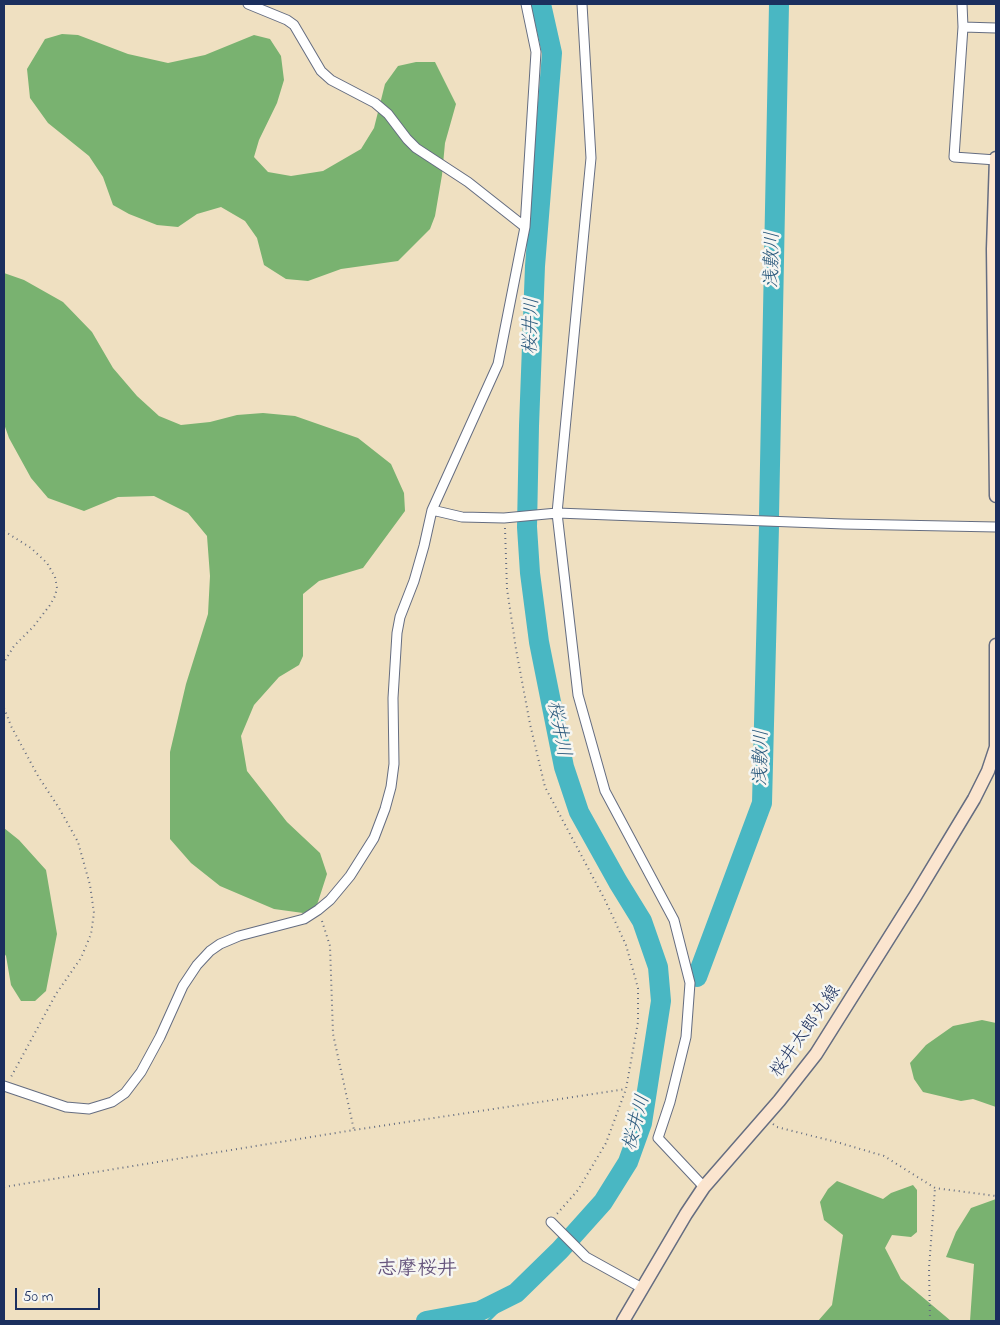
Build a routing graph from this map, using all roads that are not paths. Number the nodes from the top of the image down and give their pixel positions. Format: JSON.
{"nodes":[{"id":1,"x":248,"y":4,"type":"edge"},
{"id":2,"x":526,"y":4,"type":"edge"},
{"id":3,"x":582,"y":4,"type":"edge"},
{"id":4,"x":962,"y":4,"type":"edge"},
{"id":5,"x":963,"y":27,"type":"junction"},
{"id":6,"x":996,"y":28,"type":"edge"},
{"id":7,"x":996,"y":159,"type":"edge"},
{"id":8,"x":525,"y":227,"type":"junction"},
{"id":9,"x":996,"y":496,"type":"edge"},
{"id":10,"x":432,"y":510,"type":"junction"},
{"id":11,"x":557,"y":513,"type":"junction"},
{"id":12,"x":996,"y":527,"type":"edge"},
{"id":13,"x":996,"y":645,"type":"edge"},
{"id":14,"x":996,"y":655,"type":"edge"},
{"id":15,"x":996,"y":747,"type":"edge"},
{"id":16,"x":5,"y":1086,"type":"edge"},
{"id":17,"x":704,"y":1187,"type":"junction"},
{"id":18,"x":551,"y":1222,"type":"road end"},
{"id":19,"x":642,"y":1288,"type":"junction"},
{"id":20,"x":623,"y":1321,"type":"edge"}],
"edges":[{"from":1,"to":8,"type":"street"},
{"from":2,"to":8,"type":"street"},
{"from":3,"to":11,"type":"street"},
{"from":4,"to":5,"type":"street"},
{"from":5,"to":6,"type":"street"},
{"from":5,"to":7,"type":"street"},
{"from":7,"to":9,"type":"main road"},
{"from":8,"to":10,"type":"street"},
{"from":10,"to":11,"type":"street"},
{"from":10,"to":16,"type":"street"},
{"from":11,"to":12,"type":"street"},
{"from":11,"to":17,"type":"street"},
{"from":13,"to":14,"type":"main road","name":"桜井太郎丸線"},
{"from":14,"to":15,"type":"main road","name":"桜井太郎丸線"},
{"from":15,"to":17,"type":"main road","name":"桜井太郎丸線"},
{"from":17,"to":19,"type":"main road","name":"桜井太郎丸線"},
{"from":18,"to":19,"type":"street"},
{"from":19,"to":20,"type":"main road","name":"桜井太郎丸線"}]}
